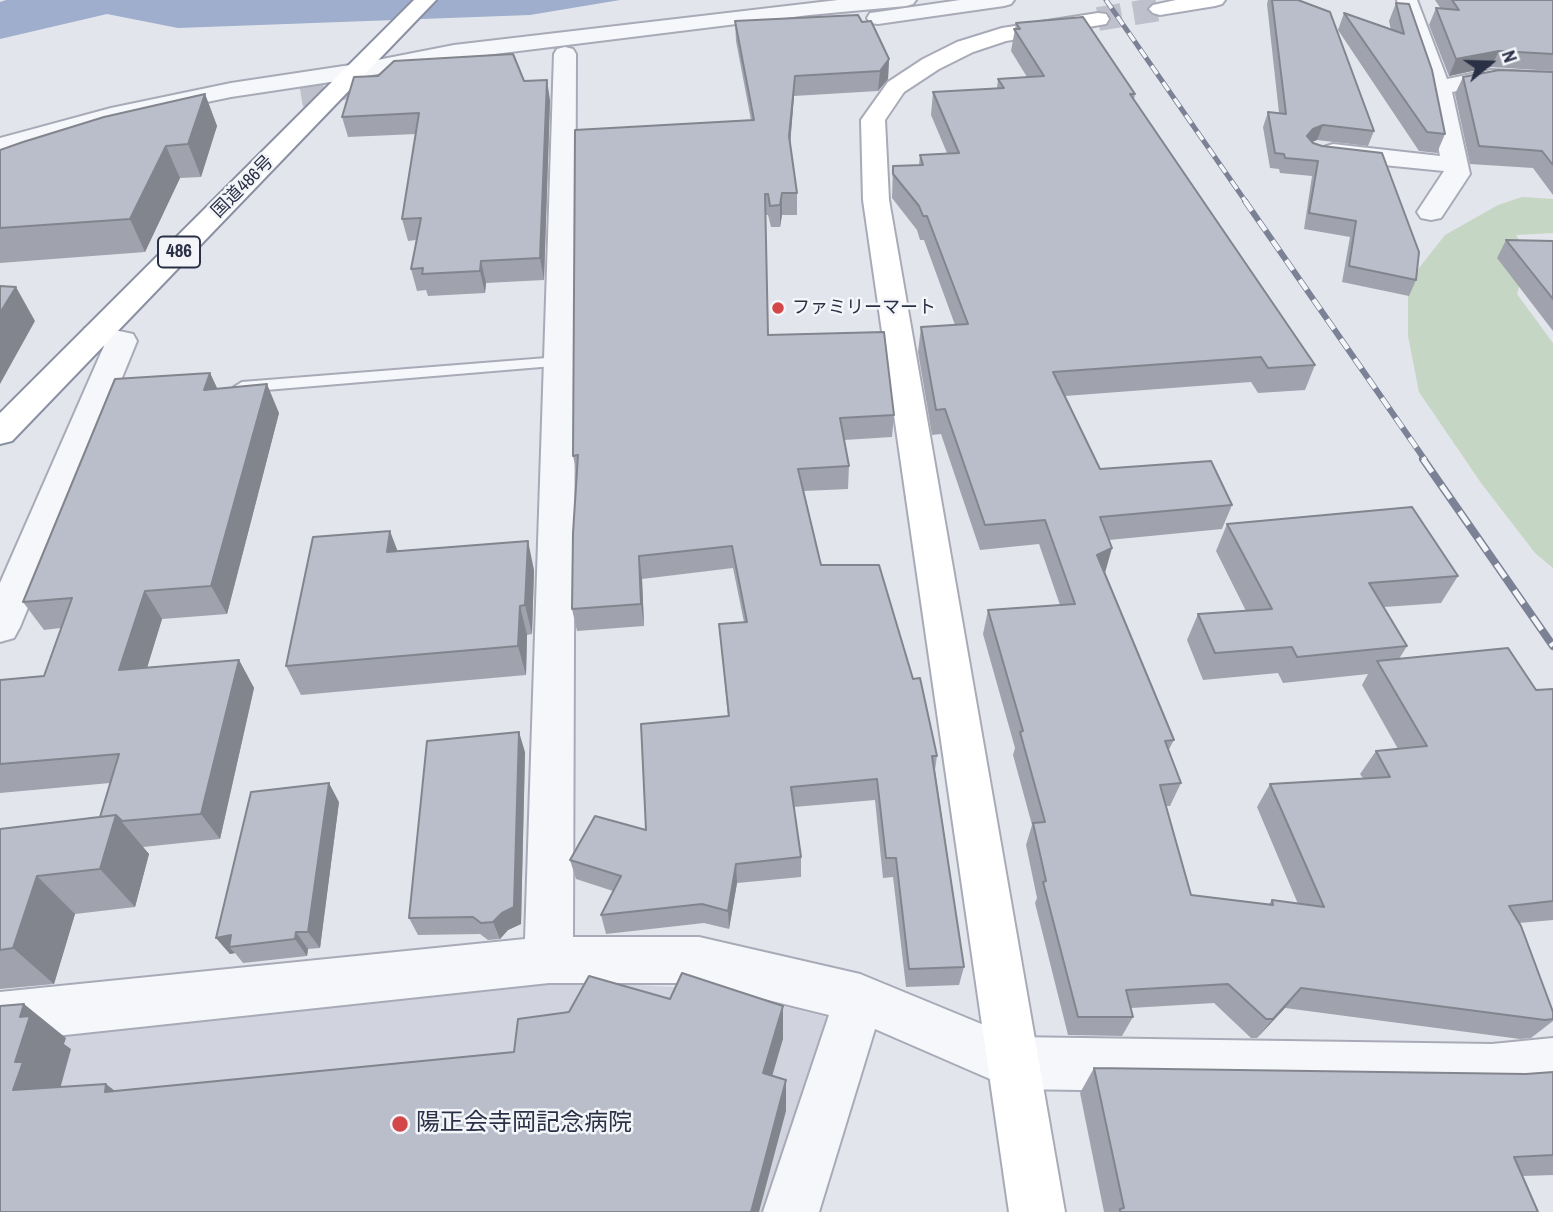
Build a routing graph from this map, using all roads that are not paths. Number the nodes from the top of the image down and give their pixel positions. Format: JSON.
{"nodes":[{"id":1,"x":426,"y":0,"type":"edge"},
{"id":2,"x":906,"y":0,"type":"edge"},
{"id":3,"x":1004,"y":0,"type":"edge"},
{"id":4,"x":1215,"y":0,"type":"edge"},
{"id":5,"x":1407,"y":0,"type":"edge"},
{"id":6,"x":1160,"y":9,"type":"tunnel mouth"},
{"id":7,"x":1098,"y":19,"type":"tunnel mouth"},
{"id":8,"x":565,"y":54,"type":"junction"},
{"id":9,"x":366,"y":77,"type":"junction"},
{"id":10,"x":1553,"y":80,"type":"edge"},
{"id":11,"x":1440,"y":88,"type":"junction"},
{"id":12,"x":301,"y":95,"type":"tunnel mouth"},
{"id":13,"x":0,"y":146,"type":"edge"},
{"id":14,"x":1317,"y":151,"type":"edge"},
{"id":15,"x":1455,"y":165,"type":"junction"},
{"id":16,"x":0,"y":169,"type":"edge"},
{"id":17,"x":1431,"y":212,"type":"dead end"},
{"id":18,"x":96,"y":335,"type":"junction"},
{"id":19,"x":559,"y":362,"type":"junction"},
{"id":20,"x":224,"y":388,"type":"edge"},
{"id":21,"x":0,"y":433,"type":"edge"},
{"id":22,"x":0,"y":627,"type":"edge"},
{"id":23,"x":549,"y":960,"type":"junction"},
{"id":24,"x":860,"y":998,"type":"junction"},
{"id":25,"x":0,"y":1017,"type":"edge"},
{"id":26,"x":1013,"y":1063,"type":"junction"},
{"id":27,"x":1553,"y":1063,"type":"edge"},
{"id":28,"x":792,"y":1212,"type":"edge"},
{"id":29,"x":1037,"y":1212,"type":"edge"}],
"edges":[{"from":1,"to":9,"type":"main road","name":"国道486号","number":"486"},
{"from":2,"to":9,"type":"street"},
{"from":3,"to":8,"type":"street"},
{"from":4,"to":6,"type":"main road"},
{"from":5,"to":11,"type":"street"},
{"from":7,"to":26,"type":"main road"},
{"from":8,"to":9,"type":"street"},
{"from":8,"to":19,"type":"street"},
{"from":9,"to":13,"type":"street"},
{"from":9,"to":18,"type":"main road","name":"国道486号","number":"486"},
{"from":10,"to":11,"type":"street"},
{"from":11,"to":15,"type":"street"},
{"from":12,"to":16,"type":"street"},
{"from":14,"to":15,"type":"street"},
{"from":15,"to":17,"type":"street"},
{"from":18,"to":21,"type":"main road","name":"国道486号","number":"486"},
{"from":18,"to":22,"type":"street"},
{"from":19,"to":20,"type":"lane"},
{"from":19,"to":23,"type":"street"},
{"from":23,"to":24,"type":"street"},
{"from":23,"to":25,"type":"street"},
{"from":24,"to":26,"type":"street"},
{"from":24,"to":28,"type":"street"},
{"from":26,"to":27,"type":"street"},
{"from":26,"to":29,"type":"main road"}]}
